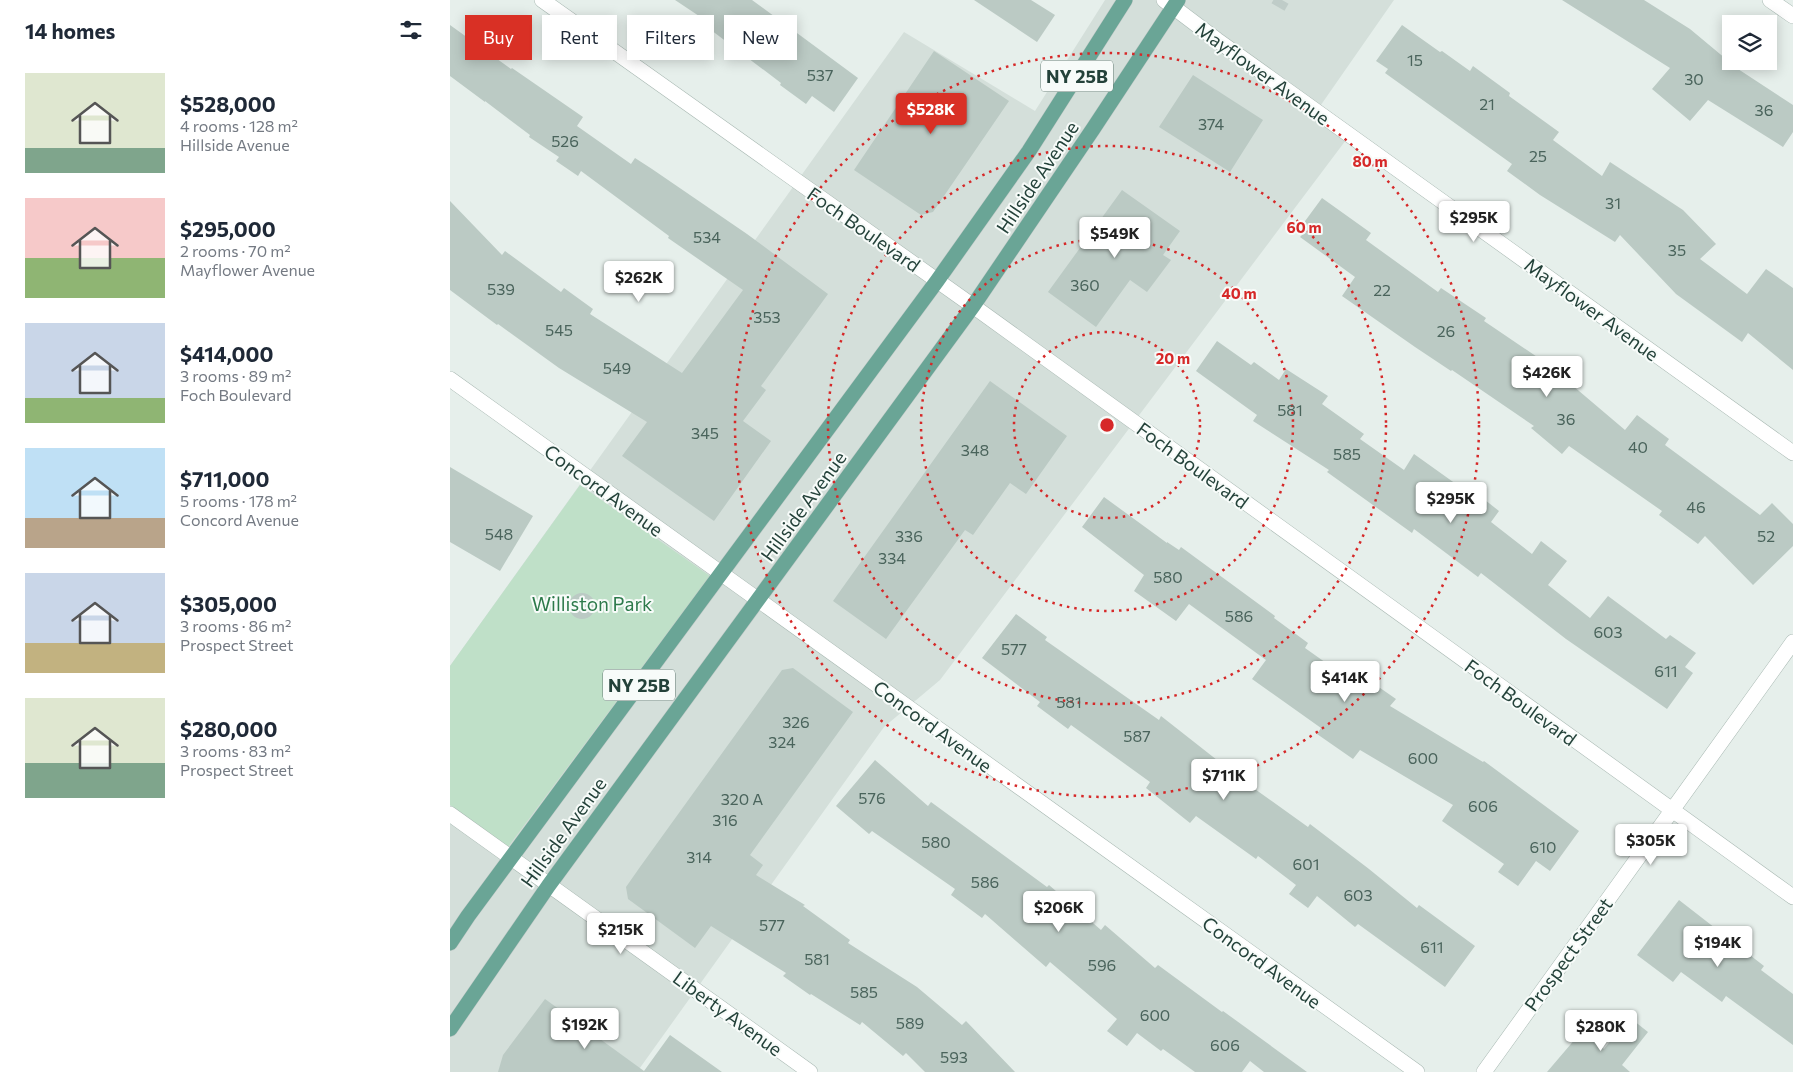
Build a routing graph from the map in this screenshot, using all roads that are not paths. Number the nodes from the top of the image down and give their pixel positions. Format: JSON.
{"nodes":[{"id":1,"x":542,"y":0,"type":"edge"},
{"id":2,"x":1125,"y":0,"type":"edge"},
{"id":3,"x":1770,"y":0,"type":"edge"},
{"id":4,"x":1172,"y":2,"type":"edge"},
{"id":5,"x":1793,"y":16,"type":"edge"},
{"id":6,"x":937,"y":281,"type":"junction"},
{"id":7,"x":973,"y":306,"type":"junction"},
{"id":8,"x":450,"y":379,"type":"edge"},
{"id":9,"x":1793,"y":453,"type":"edge"},
{"id":10,"x":721,"y":574,"type":"junction"},
{"id":11,"x":758,"y":601,"type":"junction"},
{"id":12,"x":1793,"y":642,"type":"edge"},
{"id":13,"x":1672,"y":811,"type":"junction"},
{"id":14,"x":450,"y":814,"type":"edge"},
{"id":15,"x":511,"y":858,"type":"junction"},
{"id":16,"x":549,"y":885,"type":"junction"},
{"id":17,"x":1793,"y":897,"type":"edge"},
{"id":18,"x":450,"y":943,"type":"edge"},
{"id":19,"x":450,"y":1028,"type":"edge"},
{"id":20,"x":810,"y":1072,"type":"edge"},
{"id":21,"x":1417,"y":1072,"type":"edge"},
{"id":22,"x":1484,"y":1072,"type":"edge"}],
"edges":[{"from":1,"to":6,"type":"street","name":"Foch Boulevard"},
{"from":2,"to":6,"type":"main road","name":"Hillside Avenue","number":"NY 25B"},
{"from":3,"to":5,"type":"street"},
{"from":4,"to":7,"type":"main road","name":"Hillside Avenue","number":"NY 25B"},
{"from":4,"to":9,"type":"street","name":"Mayflower Avenue"},
{"from":6,"to":7,"type":"street","name":"Foch Boulevard"},
{"from":6,"to":10,"type":"main road","name":"Hillside Avenue","number":"NY 25B"},
{"from":7,"to":11,"type":"main road","name":"Hillside Avenue","number":"NY 25B"},
{"from":7,"to":13,"type":"street","name":"Foch Boulevard"},
{"from":8,"to":10,"type":"street","name":"Concord Avenue"},
{"from":10,"to":11,"type":"street","name":"Concord Avenue"},
{"from":10,"to":15,"type":"main road","name":"Hillside Avenue","number":"NY 25B"},
{"from":11,"to":16,"type":"main road","name":"Hillside Avenue","number":"NY 25B"},
{"from":11,"to":21,"type":"street","name":"Concord Avenue"},
{"from":12,"to":13,"type":"street","name":"Prospect Street"},
{"from":13,"to":17,"type":"street","name":"Foch Boulevard"},
{"from":13,"to":22,"type":"street","name":"Prospect Street"},
{"from":14,"to":15,"type":"street","name":"Liberty Avenue"},
{"from":15,"to":16,"type":"street","name":"Liberty Avenue"},
{"from":15,"to":18,"type":"main road","name":"Hillside Avenue","number":"NY 25B"},
{"from":16,"to":19,"type":"main road","name":"Hillside Avenue","number":"NY 25B"},
{"from":16,"to":20,"type":"street","name":"Liberty Avenue"}]}
